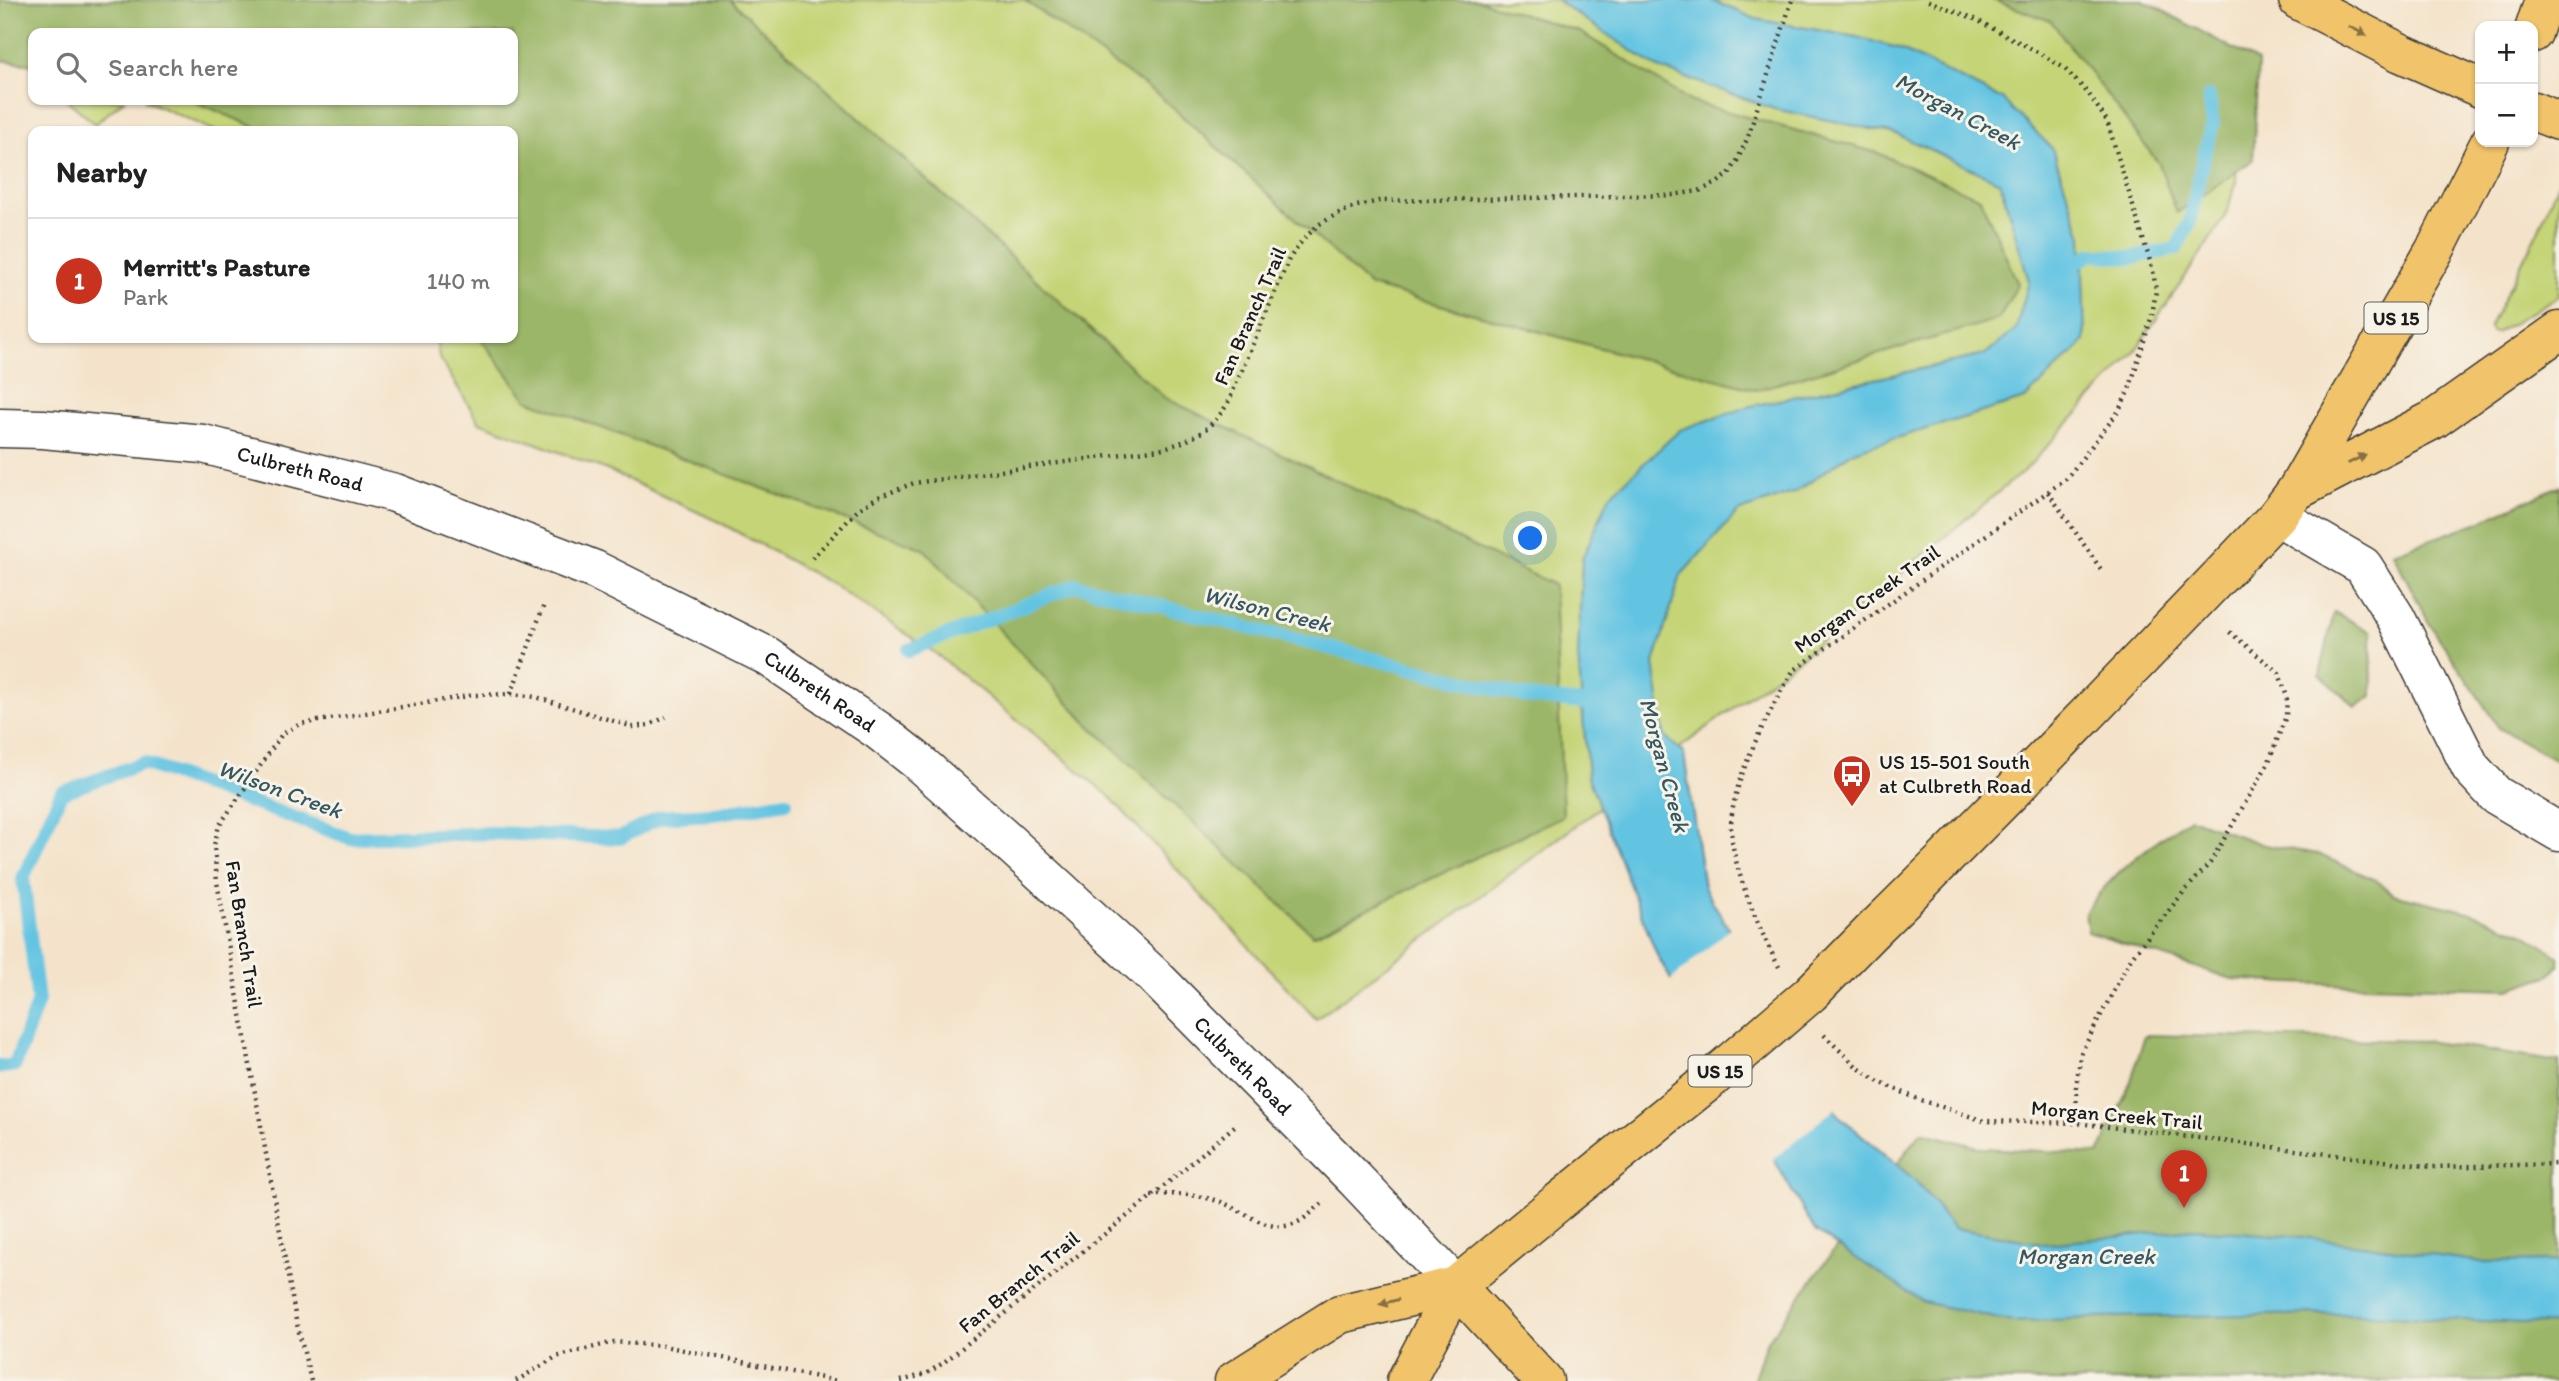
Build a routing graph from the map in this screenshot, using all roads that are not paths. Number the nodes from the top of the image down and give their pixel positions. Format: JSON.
{"nodes":[{"id":1,"x":2298,"y":0,"type":"edge"},
{"id":2,"x":2544,"y":0,"type":"edge"},
{"id":3,"x":2537,"y":21,"type":"edge"},
{"id":4,"x":2475,"y":86,"type":"edge"},
{"id":5,"x":2538,"y":113,"type":"edge"},
{"id":6,"x":2559,"y":121,"type":"edge"},
{"id":7,"x":2487,"y":147,"type":"edge"},
{"id":8,"x":2559,"y":331,"type":"edge"},
{"id":9,"x":0,"y":428,"type":"edge"},
{"id":10,"x":2287,"y":503,"type":"junction"},
{"id":11,"x":2559,"y":832,"type":"edge"},
{"id":12,"x":1456,"y":1286,"type":"junction"},
{"id":13,"x":1234,"y":1381,"type":"edge"},
{"id":14,"x":1406,"y":1381,"type":"edge"},
{"id":15,"x":1544,"y":1381,"type":"edge"}],
"edges":[{"from":1,"to":4,"type":"main road","one_way":true},
{"from":2,"to":3,"type":"main road"},
{"from":5,"to":6,"type":"main road"},
{"from":7,"to":10,"type":"main road","number":"US 15"},
{"from":10,"to":8,"type":"main road","number":"US 15","one_way":true},
{"from":9,"to":12,"type":"street","name":"Culbreth Road"},
{"from":10,"to":11,"type":"street"},
{"from":10,"to":12,"type":"main road","number":"US 15","bridge":true},
{"from":12,"to":13,"type":"main road","number":"US 15","one_way":true},
{"from":12,"to":14,"type":"main road","number":"US 15"},
{"from":12,"to":15,"type":"main road"}]}
